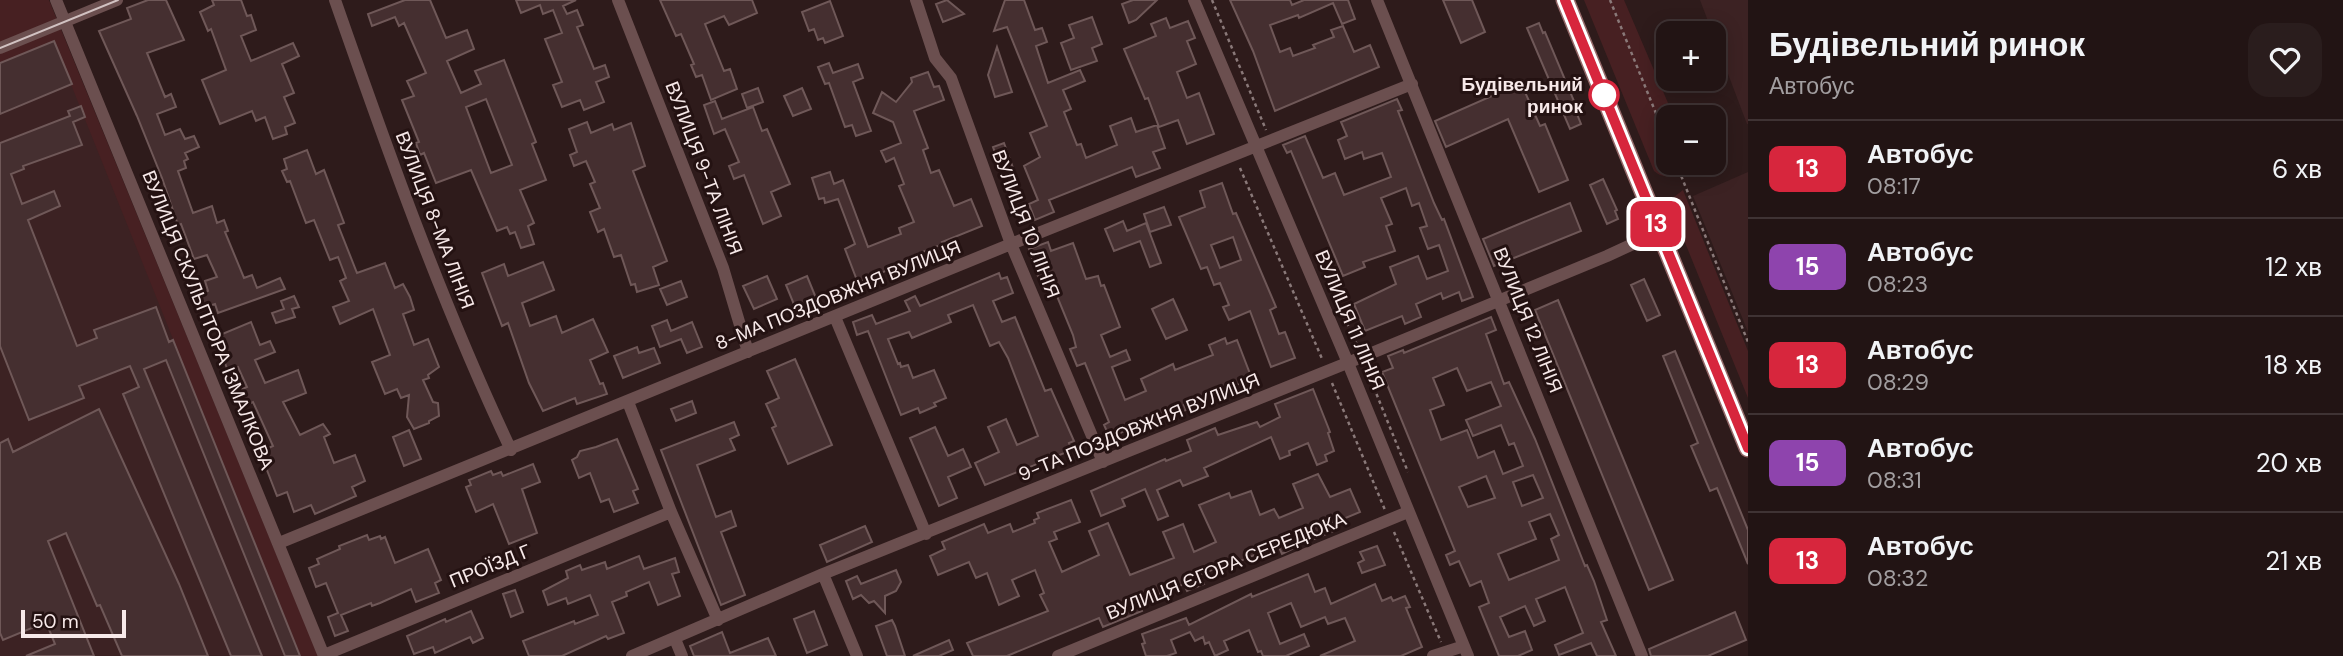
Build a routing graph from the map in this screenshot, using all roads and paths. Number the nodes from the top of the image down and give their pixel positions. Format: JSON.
{"nodes":[{"id":1,"x":56,"y":0,"type":"edge"},
{"id":2,"x":117,"y":0,"type":"edge"},
{"id":3,"x":335,"y":0,"type":"edge"},
{"id":4,"x":618,"y":0,"type":"edge"},
{"id":5,"x":916,"y":0,"type":"edge"},
{"id":6,"x":1194,"y":0,"type":"edge"},
{"id":7,"x":1377,"y":0,"type":"edge"},
{"id":8,"x":1565,"y":0,"type":"edge"},
{"id":9,"x":1610,"y":0,"type":"edge"},
{"id":10,"x":65,"y":22,"type":"junction"},
{"id":11,"x":0,"y":48,"type":"edge"},
{"id":12,"x":1412,"y":84,"type":"junction"},
{"id":13,"x":1656,"y":113,"type":"edge"},
{"id":14,"x":1255,"y":147,"type":"junction"},
{"id":15,"x":1235,"y":155,"type":"junction"},
{"id":16,"x":1681,"y":175,"type":"edge"},
{"id":17,"x":1660,"y":232,"type":"junction"},
{"id":18,"x":1011,"y":244,"type":"junction"},
{"id":19,"x":1499,"y":299,"type":"junction"},
{"id":20,"x":835,"y":317,"type":"junction"},
{"id":21,"x":1748,"y":342,"type":"edge"},
{"id":22,"x":748,"y":352,"type":"junction"},
{"id":23,"x":1348,"y":362,"type":"junction"},
{"id":24,"x":1327,"y":371,"type":"junction"},
{"id":25,"x":628,"y":402,"type":"junction"},
{"id":26,"x":1748,"y":448,"type":"edge"},
{"id":27,"x":511,"y":450,"type":"junction"},
{"id":28,"x":1103,"y":462,"type":"junction"},
{"id":29,"x":671,"y":512,"type":"junction"},
{"id":30,"x":1408,"y":512,"type":"junction"},
{"id":31,"x":926,"y":534,"type":"junction"},
{"id":32,"x":279,"y":543,"type":"junction"},
{"id":33,"x":823,"y":574,"type":"junction"},
{"id":34,"x":718,"y":620,"type":"junction"},
{"id":35,"x":676,"y":639,"type":"junction"},
{"id":36,"x":1466,"y":651,"type":"edge"},
{"id":37,"x":324,"y":656,"type":"edge"},
{"id":38,"x":632,"y":656,"type":"edge"},
{"id":39,"x":682,"y":656,"type":"edge"},
{"id":40,"x":857,"y":656,"type":"edge"},
{"id":41,"x":1058,"y":656,"type":"edge"},
{"id":42,"x":1433,"y":656,"type":"edge"},
{"id":43,"x":1642,"y":656,"type":"edge"}],
"edges":[{"from":1,"to":10,"type":"street","name":"ВУЛИЦЯ СКУЛЬПТОРА ІЗМАЛКОВА"},
{"from":2,"to":10,"type":"street"},
{"from":3,"to":27,"type":"street","name":"ВУЛИЦЯ 8-МА ЛІНІЯ"},
{"from":4,"to":22,"type":"street","name":"ВУЛИЦЯ 9-ТА ЛІНІЯ"},
{"from":5,"to":18,"type":"street","name":"ВУЛИЦЯ 10 ЛІНІЯ"},
{"from":6,"to":14,"type":"street","name":"ВУЛИЦЯ 11 ЛІНІЯ"},
{"from":7,"to":12,"type":"street","name":"ВУЛИЦЯ 12 ЛІНІЯ"},
{"from":8,"to":17,"type":"main road"},
{"from":9,"to":13,"type":"path"},
{"from":10,"to":11,"type":"street"},
{"from":10,"to":32,"type":"street","name":"ВУЛИЦЯ СКУЛЬПТОРА ІЗМАЛКОВА"},
{"from":12,"to":14,"type":"street","name":"8-МА ПОЗДОВЖНЯ ВУЛИЦЯ"},
{"from":12,"to":19,"type":"street","name":"ВУЛИЦЯ 12 ЛІНІЯ"},
{"from":14,"to":15,"type":"street","name":"8-МА ПОЗДОВЖНЯ ВУЛИЦЯ"},
{"from":14,"to":23,"type":"street","name":"ВУЛИЦЯ 11 ЛІНІЯ"},
{"from":15,"to":18,"type":"street","name":"8-МА ПОЗДОВЖНЯ ВУЛИЦЯ"},
{"from":15,"to":24,"type":"path"},
{"from":16,"to":21,"type":"path"},
{"from":17,"to":19,"type":"street","name":"9-ТА ПОЗДОВЖНЯ ВУЛИЦЯ"},
{"from":17,"to":26,"type":"main road"},
{"from":18,"to":20,"type":"street","name":"8-МА ПОЗДОВЖНЯ ВУЛИЦЯ"},
{"from":18,"to":28,"type":"street","name":"ВУЛИЦЯ 10 ЛІНІЯ"},
{"from":19,"to":23,"type":"street","name":"9-ТА ПОЗДОВЖНЯ ВУЛИЦЯ"},
{"from":19,"to":43,"type":"street","name":"ВУЛИЦЯ 12 ЛІНІЯ"},
{"from":20,"to":22,"type":"street","name":"8-МА ПОЗДОВЖНЯ ВУЛИЦЯ"},
{"from":20,"to":31,"type":"street"},
{"from":22,"to":25,"type":"street","name":"8-МА ПОЗДОВЖНЯ ВУЛИЦЯ"},
{"from":23,"to":24,"type":"street","name":"9-ТА ПОЗДОВЖНЯ ВУЛИЦЯ"},
{"from":23,"to":30,"type":"street","name":"ВУЛИЦЯ 11 ЛІНІЯ"},
{"from":24,"to":28,"type":"street","name":"9-ТА ПОЗДОВЖНЯ ВУЛИЦЯ"},
{"from":25,"to":27,"type":"street","name":"8-МА ПОЗДОВЖНЯ ВУЛИЦЯ"},
{"from":25,"to":29,"type":"street"},
{"from":27,"to":32,"type":"street","name":"8-МА ПОЗДОВЖНЯ ВУЛИЦЯ"},
{"from":28,"to":31,"type":"street","name":"9-ТА ПОЗДОВЖНЯ ВУЛИЦЯ"},
{"from":29,"to":34,"type":"street"},
{"from":29,"to":37,"type":"street","name":"ПРОЇЗД Г"},
{"from":30,"to":36,"type":"street","name":"ВУЛИЦЯ 11 ЛІНІЯ"},
{"from":30,"to":41,"type":"street","name":"ВУЛИЦЯ ЄГОРА СЕРЕДЮКА"},
{"from":31,"to":33,"type":"street","name":"9-ТА ПОЗДОВЖНЯ ВУЛИЦЯ"},
{"from":32,"to":37,"type":"street","name":"ВУЛИЦЯ СКУЛЬПТОРА ІЗМАЛКОВА"},
{"from":33,"to":34,"type":"street","name":"9-ТА ПОЗДОВЖНЯ ВУЛИЦЯ"},
{"from":33,"to":40,"type":"street"},
{"from":34,"to":35,"type":"street","name":"9-ТА ПОЗДОВЖНЯ ВУЛИЦЯ"},
{"from":35,"to":38,"type":"street","name":"9-ТА ПОЗДОВЖНЯ ВУЛИЦЯ"},
{"from":35,"to":39,"type":"street"},
{"from":36,"to":42,"type":"street"}]}
